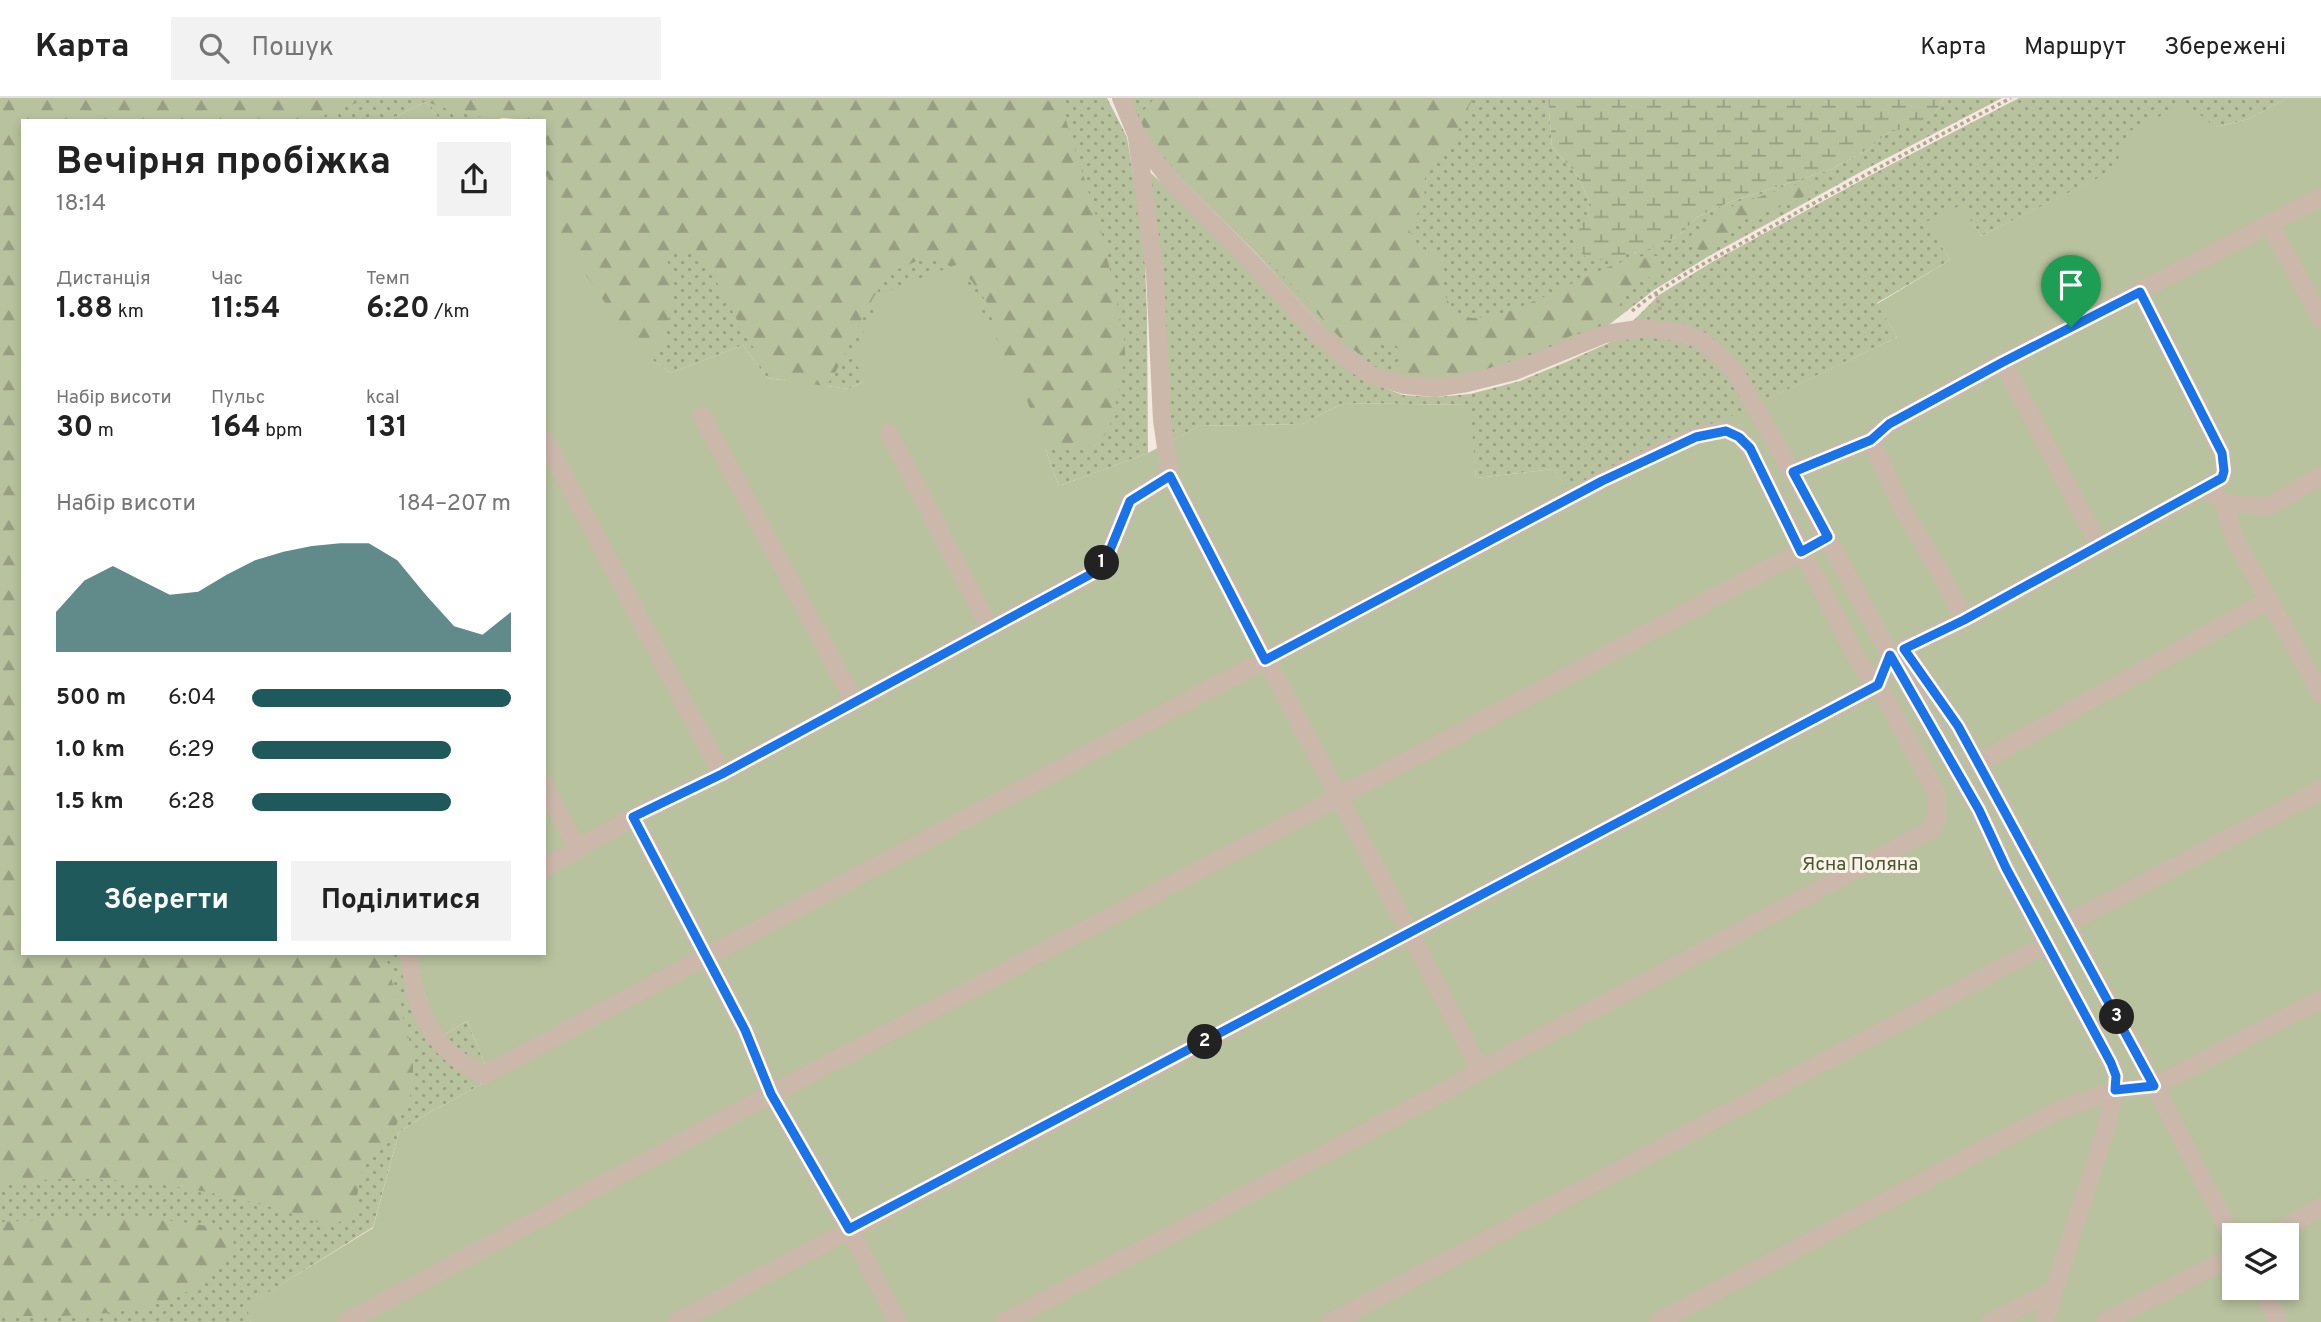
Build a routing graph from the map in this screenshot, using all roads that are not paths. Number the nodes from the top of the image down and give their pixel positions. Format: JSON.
{"nodes":[{"id":1,"x":1121,"y":98,"type":"edge"},
{"id":2,"x":1137,"y":136,"type":"junction"},
{"id":3,"x":2321,"y":197,"type":"edge"},
{"id":4,"x":2270,"y":225,"type":"junction"},
{"id":5,"x":2140,"y":292,"type":"junction"},
{"id":6,"x":2321,"y":319,"type":"edge"},
{"id":7,"x":2003,"y":362,"type":"junction"},
{"id":8,"x":702,"y":416,"type":"dead end"},
{"id":9,"x":889,"y":433,"type":"dead end"},
{"id":10,"x":1871,"y":440,"type":"junction"},
{"id":11,"x":546,"y":442,"type":"edge"},
{"id":12,"x":1793,"y":472,"type":"junction"},
{"id":13,"x":1170,"y":476,"type":"junction"},
{"id":14,"x":2321,"y":476,"type":"edge"},
{"id":15,"x":2206,"y":488,"type":"junction"},
{"id":16,"x":2224,"y":502,"type":"junction"},
{"id":17,"x":1828,"y":537,"type":"junction"},
{"id":18,"x":2099,"y":546,"type":"junction"},
{"id":19,"x":1801,"y":552,"type":"junction"},
{"id":20,"x":2270,"y":599,"type":"junction"},
{"id":21,"x":1964,"y":620,"type":"junction"},
{"id":22,"x":990,"y":629,"type":"junction"},
{"id":23,"x":1897,"y":652,"type":"junction"},
{"id":24,"x":1265,"y":660,"type":"junction"},
{"id":25,"x":2313,"y":660,"type":"edge"},
{"id":26,"x":1878,"y":685,"type":"junction"},
{"id":27,"x":2321,"y":694,"type":"edge"},
{"id":28,"x":854,"y":701,"type":"junction"},
{"id":29,"x":1977,"y":764,"type":"junction"},
{"id":30,"x":722,"y":774,"type":"junction"},
{"id":31,"x":546,"y":788,"type":"edge"},
{"id":32,"x":2321,"y":790,"type":"edge"},
{"id":33,"x":1339,"y":797,"type":"junction"},
{"id":34,"x":633,"y":817,"type":"junction"},
{"id":35,"x":578,"y":850,"type":"junction"},
{"id":36,"x":546,"y":867,"type":"edge"},
{"id":37,"x":2066,"y":924,"type":"junction"},
{"id":38,"x":1411,"y":933,"type":"junction"},
{"id":39,"x":2047,"y":944,"type":"junction"},
{"id":40,"x":409,"y":955,"type":"edge"},
{"id":41,"x":707,"y":955,"type":"junction"},
{"id":42,"x":2321,"y":999,"type":"edge"},
{"id":43,"x":1480,"y":1070,"type":"junction"},
{"id":44,"x":2154,"y":1086,"type":"junction"},
{"id":45,"x":2115,"y":1090,"type":"junction"},
{"id":46,"x":771,"y":1094,"type":"junction"},
{"id":47,"x":2321,"y":1207,"type":"edge"},
{"id":48,"x":2225,"y":1223,"type":"edge"},
{"id":49,"x":2293,"y":1223,"type":"edge"},
{"id":50,"x":849,"y":1229,"type":"junction"},
{"id":51,"x":2222,"y":1262,"type":"edge"},
{"id":52,"x":2052,"y":1292,"type":"junction"},
{"id":53,"x":2267,"y":1300,"type":"edge"},
{"id":54,"x":346,"y":1322,"type":"edge"},
{"id":55,"x":677,"y":1322,"type":"edge"},
{"id":56,"x":898,"y":1322,"type":"edge"},
{"id":57,"x":1004,"y":1322,"type":"edge"},
{"id":58,"x":1331,"y":1322,"type":"edge"},
{"id":59,"x":1658,"y":1322,"type":"edge"},
{"id":60,"x":1990,"y":1322,"type":"edge"},
{"id":61,"x":2043,"y":1322,"type":"edge"},
{"id":62,"x":2105,"y":1322,"type":"edge"},
{"id":63,"x":2279,"y":1322,"type":"edge"}],
"edges":[{"from":1,"to":2,"type":"street"},
{"from":2,"to":12,"type":"street"},
{"from":2,"to":13,"type":"street"},
{"from":3,"to":4,"type":"street"},
{"from":4,"to":5,"type":"street"},
{"from":4,"to":6,"type":"street"},
{"from":5,"to":7,"type":"street"},
{"from":5,"to":15,"type":"street"},
{"from":7,"to":10,"type":"street"},
{"from":7,"to":18,"type":"street"},
{"from":8,"to":28,"type":"street"},
{"from":9,"to":22,"type":"street"},
{"from":10,"to":12,"type":"street"},
{"from":10,"to":21,"type":"street"},
{"from":11,"to":30,"type":"street"},
{"from":12,"to":17,"type":"street"},
{"from":13,"to":22,"type":"street"},
{"from":13,"to":24,"type":"street"},
{"from":14,"to":16,"type":"street"},
{"from":15,"to":16,"type":"street"},
{"from":15,"to":18,"type":"street"},
{"from":16,"to":20,"type":"street"},
{"from":17,"to":19,"type":"street"},
{"from":17,"to":23,"type":"street"},
{"from":18,"to":21,"type":"street"},
{"from":19,"to":24,"type":"street"},
{"from":19,"to":26,"type":"street"},
{"from":19,"to":33,"type":"street"},
{"from":20,"to":25,"type":"street"},
{"from":20,"to":29,"type":"street"},
{"from":21,"to":23,"type":"street"},
{"from":22,"to":28,"type":"street"},
{"from":23,"to":26,"type":"street"},
{"from":23,"to":29,"type":"street"},
{"from":23,"to":39,"type":"street"},
{"from":24,"to":33,"type":"street"},
{"from":24,"to":41,"type":"street"},
{"from":25,"to":27,"type":"street"},
{"from":26,"to":38,"type":"street"},
{"from":26,"to":43,"type":"street"},
{"from":28,"to":30,"type":"street"},
{"from":29,"to":37,"type":"street"},
{"from":30,"to":34,"type":"street"},
{"from":31,"to":35,"type":"street"},
{"from":32,"to":37,"type":"street"},
{"from":33,"to":38,"type":"street"},
{"from":33,"to":46,"type":"street"},
{"from":34,"to":35,"type":"street"},
{"from":34,"to":41,"type":"street"},
{"from":35,"to":36,"type":"street"},
{"from":37,"to":44,"type":"street"},
{"from":38,"to":43,"type":"street"},
{"from":38,"to":50,"type":"street"},
{"from":39,"to":45,"type":"street"},
{"from":39,"to":58,"type":"street"},
{"from":40,"to":41,"type":"street"},
{"from":41,"to":46,"type":"street"},
{"from":42,"to":44,"type":"street"},
{"from":43,"to":57,"type":"street"},
{"from":44,"to":45,"type":"street"},
{"from":44,"to":48,"type":"street"},
{"from":45,"to":52,"type":"street"},
{"from":45,"to":59,"type":"street"},
{"from":46,"to":50,"type":"street"},
{"from":46,"to":54,"type":"street"},
{"from":47,"to":49,"type":"street"},
{"from":50,"to":55,"type":"street"},
{"from":50,"to":56,"type":"street"},
{"from":51,"to":62,"type":"street"},
{"from":52,"to":60,"type":"street"},
{"from":52,"to":61,"type":"street"},
{"from":53,"to":63,"type":"street"}]}
